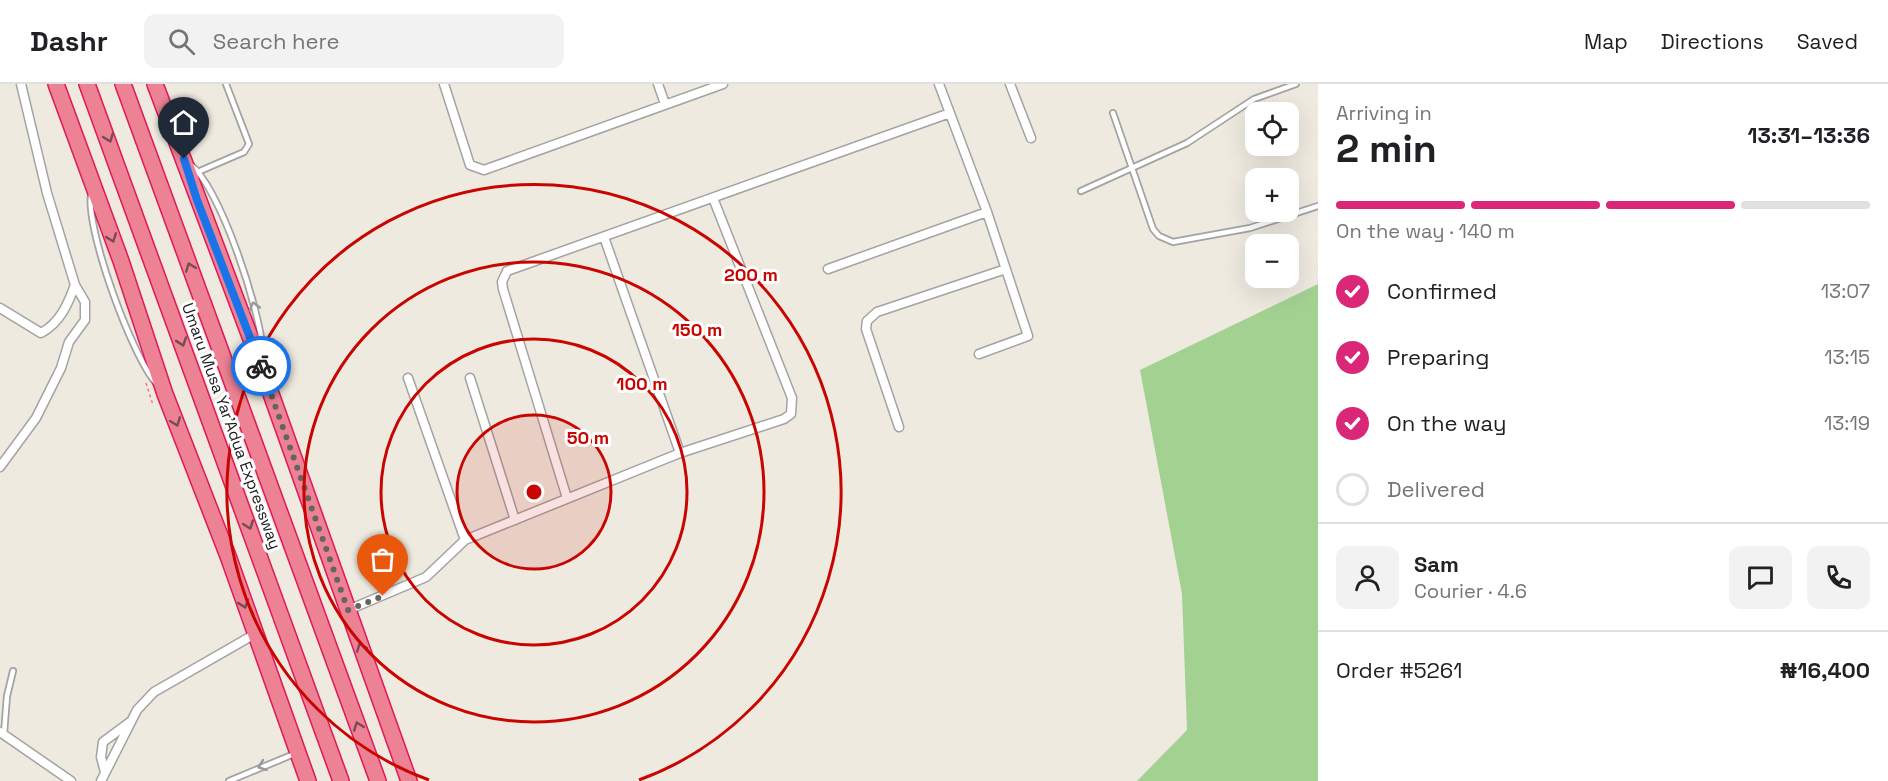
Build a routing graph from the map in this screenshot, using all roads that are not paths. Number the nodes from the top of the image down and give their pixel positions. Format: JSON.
{"nodes":[{"id":1,"x":21,"y":84,"type":"edge"},
{"id":2,"x":56,"y":84,"type":"edge"},
{"id":3,"x":66,"y":84,"type":"edge"},
{"id":4,"x":87,"y":84,"type":"edge"},
{"id":5,"x":123,"y":84,"type":"edge"},
{"id":6,"x":226,"y":84,"type":"edge"},
{"id":7,"x":444,"y":84,"type":"edge"},
{"id":8,"x":658,"y":84,"type":"edge"},
{"id":9,"x":723,"y":84,"type":"edge"},
{"id":10,"x":939,"y":84,"type":"edge"},
{"id":11,"x":1010,"y":84,"type":"edge"},
{"id":12,"x":1296,"y":84,"type":"edge"},
{"id":13,"x":155,"y":85,"type":"edge"},
{"id":14,"x":665,"y":104,"type":"junction"},
{"id":15,"x":950,"y":113,"type":"junction"},
{"id":16,"x":1113,"y":113,"type":"dead end"},
{"id":17,"x":67,"y":116,"type":"junction"},
{"id":18,"x":1031,"y":138,"type":"dead end"},
{"id":19,"x":184,"y":159,"type":"junction"},
{"id":20,"x":1131,"y":169,"type":"junction"},
{"id":21,"x":200,"y":171,"type":"junction"},
{"id":22,"x":1082,"y":190,"type":"dead end"},
{"id":23,"x":713,"y":198,"type":"junction"},
{"id":24,"x":1318,"y":206,"type":"edge"},
{"id":25,"x":987,"y":212,"type":"junction"},
{"id":26,"x":604,"y":237,"type":"junction"},
{"id":27,"x":828,"y":269,"type":"dead end"},
{"id":28,"x":1006,"y":269,"type":"junction"},
{"id":29,"x":75,"y":285,"type":"junction"},
{"id":30,"x":0,"y":308,"type":"edge"},
{"id":31,"x":979,"y":354,"type":"dead end"},
{"id":32,"x":260,"y":363,"type":"junction"},
{"id":33,"x":408,"y":378,"type":"dead end"},
{"id":34,"x":470,"y":378,"type":"dead end"},
{"id":35,"x":900,"y":427,"type":"dead end"},
{"id":36,"x":680,"y":453,"type":"junction"},
{"id":37,"x":0,"y":467,"type":"edge"},
{"id":38,"x":567,"y":498,"type":"junction"},
{"id":39,"x":515,"y":520,"type":"junction"},
{"id":40,"x":465,"y":540,"type":"junction"},
{"id":41,"x":348,"y":610,"type":"junction"},
{"id":42,"x":255,"y":634,"type":"junction"},
{"id":43,"x":13,"y":671,"type":"dead end"},
{"id":44,"x":130,"y":722,"type":"junction"},
{"id":45,"x":2,"y":733,"type":"edge"},
{"id":46,"x":297,"y":753,"type":"junction"},
{"id":47,"x":103,"y":777,"type":"edge"},
{"id":48,"x":240,"y":778,"type":"edge"},
{"id":49,"x":71,"y":781,"type":"edge"},
{"id":50,"x":229,"y":781,"type":"edge"},
{"id":51,"x":308,"y":781,"type":"edge"},
{"id":52,"x":341,"y":781,"type":"edge"},
{"id":53,"x":378,"y":781,"type":"edge"},
{"id":54,"x":409,"y":781,"type":"edge"}],
"edges":[{"from":1,"to":29,"type":"street"},
{"from":2,"to":17,"type":"highway"},
{"from":3,"to":17,"type":"highway"},
{"from":4,"to":52,"type":"highway","name":"Umaru Musa Yar'Adua Expressway","one_way":true},
{"from":53,"to":5,"type":"highway","name":"Umaru Musa Yar'Adua Expressway","one_way":true},
{"from":6,"to":21,"type":"lane"},
{"from":7,"to":14,"type":"street"},
{"from":8,"to":14,"type":"street"},
{"from":9,"to":14,"type":"street"},
{"from":10,"to":15,"type":"street"},
{"from":11,"to":18,"type":"street"},
{"from":12,"to":20,"type":"lane"},
{"from":13,"to":19,"type":"highway"},
{"from":15,"to":23,"type":"street"},
{"from":15,"to":25,"type":"street"},
{"from":16,"to":20,"type":"lane"},
{"from":17,"to":42,"type":"highway","one_way":true},
{"from":19,"to":21,"type":"lane"},
{"from":19,"to":32,"type":"highway"},
{"from":20,"to":22,"type":"lane"},
{"from":20,"to":24,"type":"lane"},
{"from":32,"to":21,"type":"lane","one_way":true},
{"from":23,"to":26,"type":"street"},
{"from":23,"to":36,"type":"street"},
{"from":25,"to":27,"type":"street"},
{"from":25,"to":28,"type":"street"},
{"from":26,"to":36,"type":"street"},
{"from":26,"to":38,"type":"street"},
{"from":28,"to":31,"type":"street"},
{"from":28,"to":35,"type":"street"},
{"from":29,"to":30,"type":"street"},
{"from":29,"to":37,"type":"street"},
{"from":32,"to":41,"type":"highway"},
{"from":33,"to":40,"type":"street"},
{"from":34,"to":39,"type":"street"},
{"from":36,"to":38,"type":"street"},
{"from":38,"to":39,"type":"street"},
{"from":39,"to":40,"type":"street"},
{"from":40,"to":41,"type":"street"},
{"from":54,"to":41,"type":"highway","one_way":true},
{"from":42,"to":44,"type":"street"},
{"from":42,"to":46,"type":"highway"},
{"from":43,"to":45,"type":"lane"},
{"from":44,"to":47,"type":"street"},
{"from":44,"to":47,"type":"street"},
{"from":45,"to":49,"type":"street"},
{"from":46,"to":48,"type":"lane","one_way":true},
{"from":46,"to":51,"type":"highway"},
{"from":48,"to":50,"type":"lane"}]}
